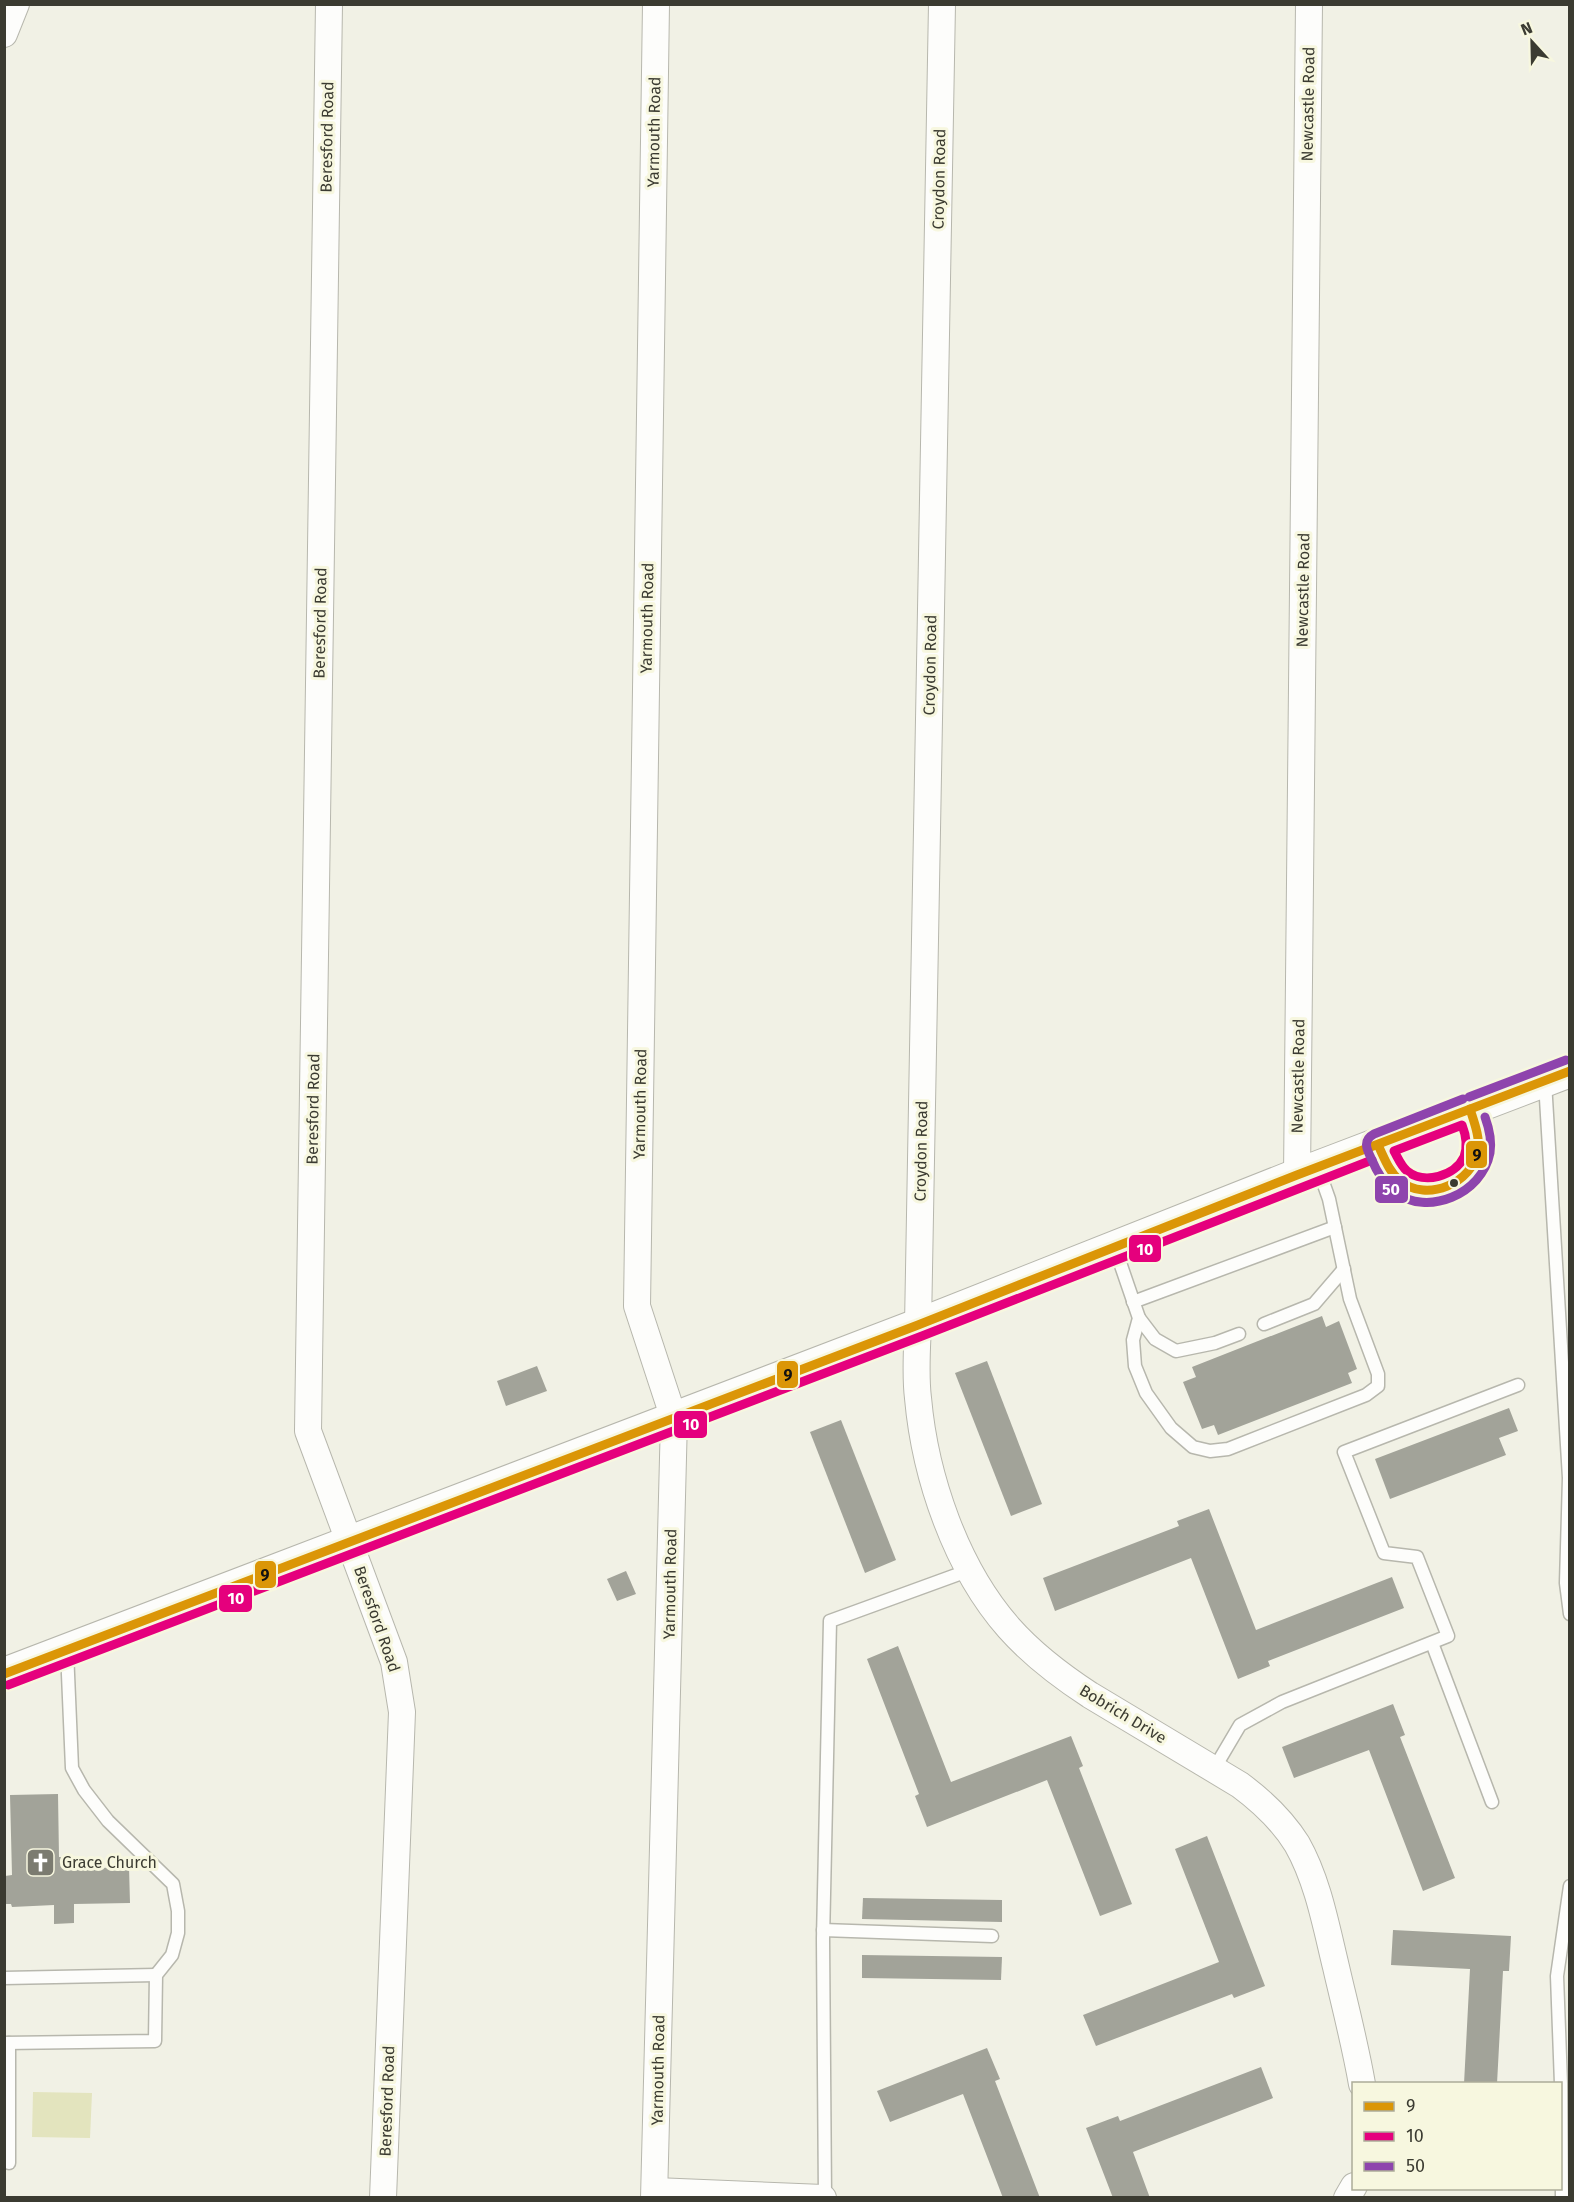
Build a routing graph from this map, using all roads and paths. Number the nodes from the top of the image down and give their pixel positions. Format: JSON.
{"nodes":[{"id":1,"x":16,"y":4,"type":"edge"},
{"id":2,"x":329,"y":4,"type":"edge"},
{"id":3,"x":656,"y":4,"type":"edge"},
{"id":4,"x":942,"y":4,"type":"edge"},
{"id":5,"x":1309,"y":4,"type":"edge"},
{"id":6,"x":4,"y":34,"type":"edge"},
{"id":7,"x":1557,"y":1076,"type":"edge"},
{"id":8,"x":1470,"y":1109,"type":"junction"},
{"id":9,"x":1378,"y":1144,"type":"junction"},
{"id":10,"x":1307,"y":1171,"type":"junction"},
{"id":11,"x":1335,"y":1227,"type":"junction"},
{"id":12,"x":1115,"y":1247,"type":"junction"},
{"id":13,"x":1344,"y":1269,"type":"junction"},
{"id":14,"x":1133,"y":1302,"type":"junction"},
{"id":15,"x":1139,"y":1318,"type":"junction"},
{"id":16,"x":1264,"y":1324,"type":"dead end"},
{"id":17,"x":918,"y":1325,"type":"junction"},
{"id":18,"x":1239,"y":1334,"type":"dead end"},
{"id":19,"x":1518,"y":1386,"type":"dead end"},
{"id":20,"x":674,"y":1419,"type":"junction"},
{"id":21,"x":349,"y":1542,"type":"junction"},
{"id":22,"x":970,"y":1570,"type":"junction"},
{"id":23,"x":1569,"y":1614,"type":"edge"},
{"id":24,"x":1432,"y":1643,"type":"junction"},
{"id":25,"x":67,"y":1650,"type":"junction"},
{"id":26,"x":4,"y":1674,"type":"edge"},
{"id":27,"x":1214,"y":1769,"type":"junction"},
{"id":28,"x":1492,"y":1802,"type":"dead end"},
{"id":29,"x":1569,"y":1886,"type":"edge"},
{"id":30,"x":823,"y":1930,"type":"junction"},
{"id":31,"x":992,"y":1936,"type":"dead end"},
{"id":32,"x":156,"y":1975,"type":"junction"},
{"id":33,"x":4,"y":1978,"type":"edge"},
{"id":34,"x":7,"y":2043,"type":"edge"},
{"id":35,"x":1362,"y":2082,"type":"edge"},
{"id":36,"x":1561,"y":2082,"type":"edge"},
{"id":37,"x":9,"y":2163,"type":"dead end"},
{"id":38,"x":655,"y":2194,"type":"edge"},
{"id":39,"x":383,"y":2198,"type":"edge"},
{"id":40,"x":824,"y":2198,"type":"edge"}],
"edges":[{"from":1,"to":6,"type":"street"},
{"from":2,"to":21,"type":"street","name":"Beresford Road"},
{"from":3,"to":20,"type":"street","name":"Yarmouth Road"},
{"from":4,"to":17,"type":"street","name":"Croydon Road"},
{"from":5,"to":10,"type":"street","name":"Newcastle Road"},
{"from":7,"to":8,"type":"street"},
{"from":7,"to":23,"type":"lane"},
{"from":8,"to":9,"type":"street"},
{"from":8,"to":9,"type":"lane"},
{"from":9,"to":10,"type":"street"},
{"from":10,"to":11,"type":"lane"},
{"from":10,"to":12,"type":"street"},
{"from":11,"to":13,"type":"lane"},
{"from":11,"to":14,"type":"lane"},
{"from":12,"to":14,"type":"lane"},
{"from":12,"to":17,"type":"street"},
{"from":13,"to":15,"type":"lane"},
{"from":13,"to":16,"type":"lane"},
{"from":14,"to":15,"type":"lane"},
{"from":15,"to":18,"type":"lane"},
{"from":17,"to":20,"type":"street"},
{"from":17,"to":22,"type":"street","name":"Bobrich Drive"},
{"from":19,"to":24,"type":"lane"},
{"from":20,"to":21,"type":"street"},
{"from":20,"to":38,"type":"street","name":"Yarmouth Road"},
{"from":21,"to":25,"type":"street"},
{"from":21,"to":39,"type":"street","name":"Beresford Road"},
{"from":22,"to":27,"type":"street","name":"Bobrich Drive"},
{"from":22,"to":30,"type":"lane"},
{"from":24,"to":27,"type":"lane"},
{"from":24,"to":28,"type":"lane"},
{"from":25,"to":26,"type":"street"},
{"from":25,"to":32,"type":"lane"},
{"from":27,"to":35,"type":"street","name":"Bobrich Drive"},
{"from":29,"to":36,"type":"lane"},
{"from":30,"to":31,"type":"lane"},
{"from":30,"to":40,"type":"lane"},
{"from":32,"to":33,"type":"lane"},
{"from":32,"to":34,"type":"lane"},
{"from":34,"to":37,"type":"lane"},
{"from":38,"to":40,"type":"street"}]}
